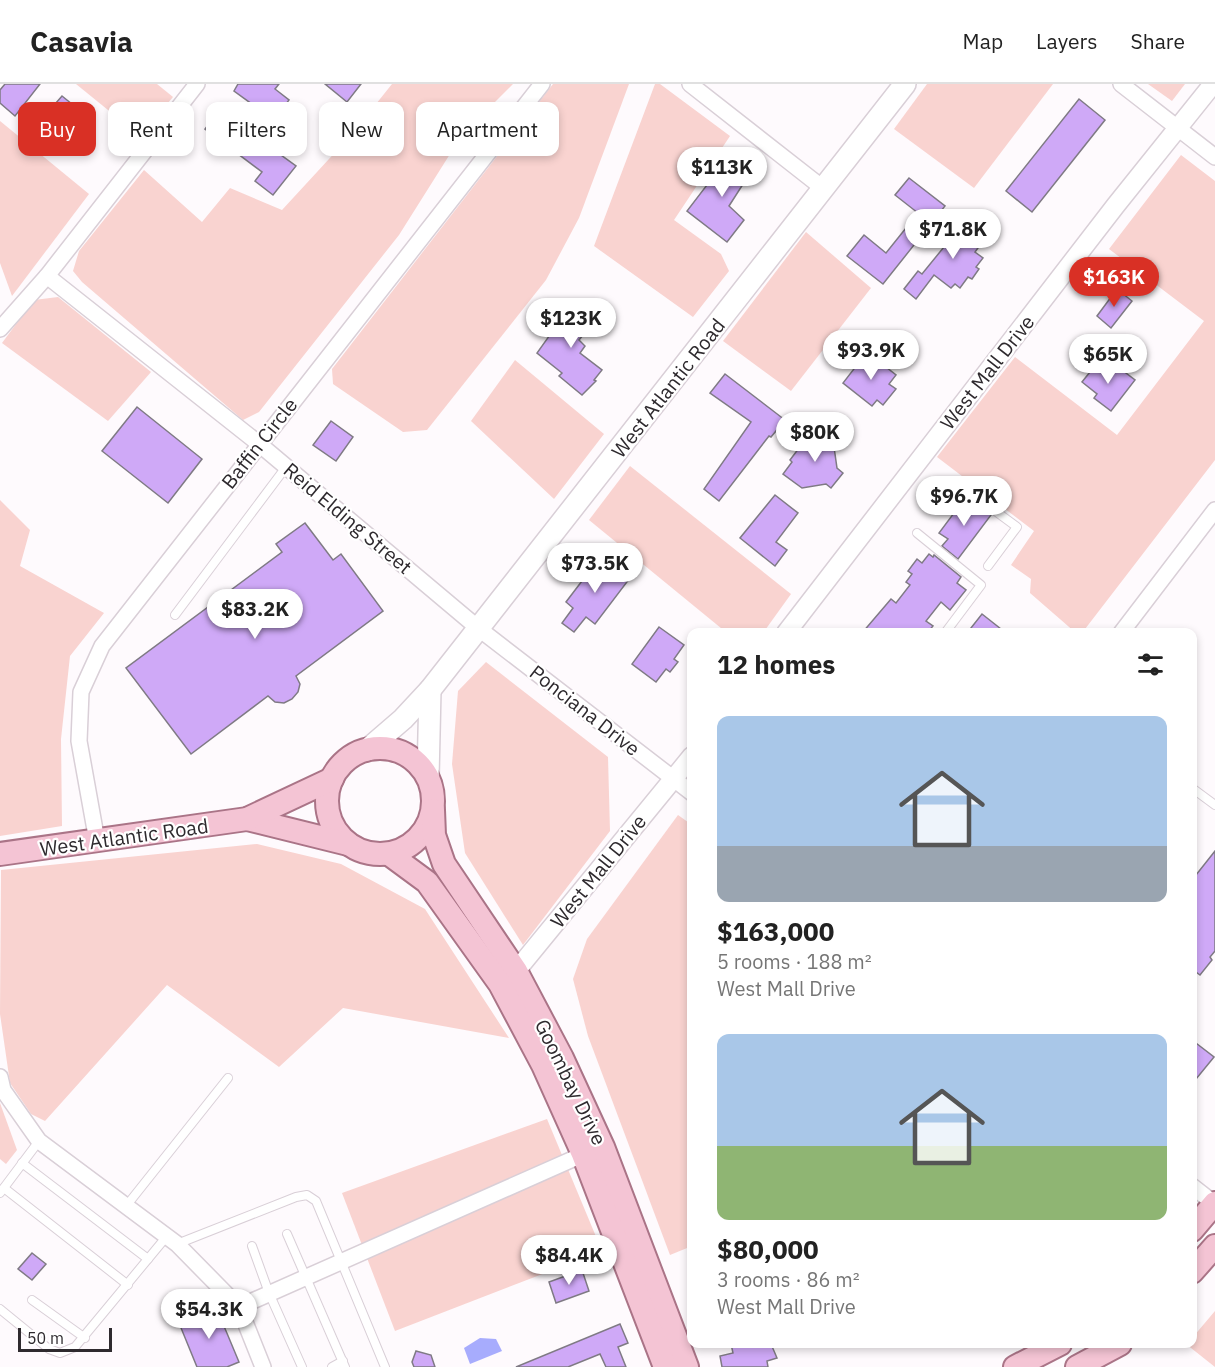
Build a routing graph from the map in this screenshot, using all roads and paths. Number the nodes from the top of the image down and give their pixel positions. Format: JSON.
{"nodes":[{"id":1,"x":197,"y":84,"type":"edge"},
{"id":2,"x":542,"y":84,"type":"edge"},
{"id":3,"x":690,"y":84,"type":"edge"},
{"id":4,"x":905,"y":84,"type":"edge"},
{"id":5,"x":1121,"y":84,"type":"edge"},
{"id":6,"x":1212,"y":84,"type":"edge"},
{"id":7,"x":1179,"y":129,"type":"junction"},
{"id":8,"x":1215,"y":157,"type":"edge"},
{"id":9,"x":824,"y":189,"type":"junction"},
{"id":10,"x":48,"y":276,"type":"junction"},
{"id":11,"x":0,"y":329,"type":"edge"},
{"id":12,"x":258,"y":443,"type":"junction"},
{"id":13,"x":286,"y":467,"type":"junction"},
{"id":14,"x":956,"y":482,"type":"dead end"},
{"id":15,"x":1215,"y":510,"type":"edge"},
{"id":16,"x":917,"y":533,"type":"dead end"},
{"id":17,"x":988,"y":566,"type":"dead end"},
{"id":18,"x":175,"y":615,"type":"dead end"},
{"id":19,"x":477,"y":628,"type":"junction"},
{"id":20,"x":790,"y":628,"type":"edge"},
{"id":21,"x":949,"y":628,"type":"edge"},
{"id":22,"x":1125,"y":628,"type":"edge"},
{"id":23,"x":430,"y":690,"type":"junction"},
{"id":24,"x":367,"y":750,"type":"junction"},
{"id":25,"x":687,"y":762,"type":"edge"},
{"id":26,"x":428,"y":778,"type":"junction"},
{"id":27,"x":332,"y":779,"type":"junction"},
{"id":28,"x":674,"y":779,"type":"junction"},
{"id":29,"x":687,"y":789,"type":"edge"},
{"id":30,"x":1197,"y":792,"type":"edge"},
{"id":31,"x":1215,"y":806,"type":"edge"},
{"id":32,"x":433,"y":810,"type":"junction"},
{"id":33,"x":247,"y":819,"type":"junction"},
{"id":34,"x":97,"y":841,"type":"junction"},
{"id":35,"x":348,"y":844,"type":"junction"},
{"id":36,"x":0,"y":854,"type":"edge"},
{"id":37,"x":389,"y":854,"type":"junction"},
{"id":38,"x":508,"y":977,"type":"junction"},
{"id":39,"x":0,"y":1077,"type":"edge"},
{"id":40,"x":228,"y":1078,"type":"dead end"},
{"id":41,"x":39,"y":1141,"type":"junction"},
{"id":42,"x":593,"y":1150,"type":"junction"},
{"id":43,"x":22,"y":1163,"type":"junction"},
{"id":44,"x":2,"y":1190,"type":"edge"},
{"id":45,"x":1197,"y":1190,"type":"edge"},
{"id":46,"x":1215,"y":1203,"type":"edge"},
{"id":47,"x":127,"y":1205,"type":"junction"},
{"id":48,"x":1197,"y":1224,"type":"edge"},
{"id":49,"x":287,"y":1234,"type":"dead end"},
{"id":50,"x":172,"y":1240,"type":"junction"},
{"id":51,"x":252,"y":1246,"type":"dead end"},
{"id":52,"x":1215,"y":1246,"type":"edge"},
{"id":53,"x":148,"y":1259,"type":"junction"},
{"id":54,"x":343,"y":1261,"type":"junction"},
{"id":55,"x":1197,"y":1266,"type":"edge"},
{"id":56,"x":651,"y":1267,"type":"junction"},
{"id":57,"x":629,"y":1274,"type":"junction"},
{"id":58,"x":305,"y":1277,"type":"junction"},
{"id":59,"x":128,"y":1285,"type":"junction"},
{"id":60,"x":269,"y":1293,"type":"junction"},
{"id":61,"x":32,"y":1300,"type":"dead end"},
{"id":62,"x":239,"y":1307,"type":"junction"},
{"id":63,"x":0,"y":1309,"type":"edge"},
{"id":64,"x":85,"y":1338,"type":"junction"},
{"id":65,"x":1052,"y":1348,"type":"edge"},
{"id":66,"x":1113,"y":1348,"type":"edge"},
{"id":67,"x":344,"y":1364,"type":"edge"},
{"id":68,"x":263,"y":1367,"type":"edge"},
{"id":69,"x":302,"y":1367,"type":"edge"},
{"id":70,"x":332,"y":1367,"type":"edge"},
{"id":71,"x":385,"y":1367,"type":"edge"},
{"id":72,"x":665,"y":1367,"type":"edge"},
{"id":73,"x":687,"y":1367,"type":"edge"},
{"id":74,"x":1015,"y":1367,"type":"edge"},
{"id":75,"x":1077,"y":1367,"type":"edge"}],
"edges":[{"from":1,"to":10,"type":"street"},
{"from":2,"to":12,"type":"street","name":"Baffin Circle"},
{"from":3,"to":9,"type":"street"},
{"from":4,"to":9,"type":"main road","name":"West Atlantic Road"},
{"from":5,"to":7,"type":"street"},
{"from":6,"to":7,"type":"street","name":"West Mall Drive"},
{"from":7,"to":8,"type":"street"},
{"from":7,"to":20,"type":"street","name":"West Mall Drive"},
{"from":9,"to":19,"type":"main road","name":"West Atlantic Road"},
{"from":10,"to":11,"type":"street"},
{"from":10,"to":12,"type":"street","name":"Reid Elding Street"},
{"from":12,"to":13,"type":"street","name":"Reid Elding Street"},
{"from":12,"to":34,"type":"street","name":"Baffin Circle"},
{"from":13,"to":18,"type":"lane"},
{"from":13,"to":19,"type":"street","name":"Reid Elding Street"},
{"from":14,"to":17,"type":"lane"},
{"from":15,"to":22,"type":"street"},
{"from":16,"to":21,"type":"lane"},
{"from":19,"to":23,"type":"main road","name":"West Atlantic Road"},
{"from":19,"to":28,"type":"street","name":"Ponciana Drive"},
{"from":23,"to":24,"type":"main road","name":"West Atlantic Road"},
{"from":23,"to":26,"type":"main road"},
{"from":24,"to":26,"type":"main road"},
{"from":24,"to":27,"type":"main road"},
{"from":25,"to":28,"type":"street","name":"West Mall Drive"},
{"from":26,"to":32,"type":"main road"},
{"from":27,"to":33,"type":"main road","name":"West Atlantic Road"},
{"from":27,"to":35,"type":"main road"},
{"from":28,"to":29,"type":"street","name":"Ponciana Drive"},
{"from":28,"to":38,"type":"street","name":"West Mall Drive"},
{"from":30,"to":31,"type":"lane"},
{"from":32,"to":37,"type":"main road"},
{"from":32,"to":38,"type":"main road","name":"Goombay Drive"},
{"from":33,"to":34,"type":"main road","name":"West Atlantic Road"},
{"from":33,"to":35,"type":"main road","name":"West Atlantic Road"},
{"from":34,"to":36,"type":"main road","name":"West Atlantic Road"},
{"from":35,"to":37,"type":"main road"},
{"from":37,"to":38,"type":"main road","name":"Goombay Drive"},
{"from":38,"to":42,"type":"main road","name":"Goombay Drive"},
{"from":39,"to":41,"type":"street"},
{"from":40,"to":47,"type":"lane"},
{"from":41,"to":43,"type":"lane"},
{"from":41,"to":47,"type":"street"},
{"from":42,"to":54,"type":"street"},
{"from":42,"to":56,"type":"main road","name":"Goombay Drive"},
{"from":42,"to":57,"type":"main road","name":"Goombay Drive"},
{"from":43,"to":44,"type":"lane"},
{"from":43,"to":53,"type":"lane"},
{"from":44,"to":59,"type":"lane"},
{"from":45,"to":46,"type":"street"},
{"from":46,"to":48,"type":"main road"},
{"from":47,"to":50,"type":"street"},
{"from":49,"to":58,"type":"lane"},
{"from":50,"to":53,"type":"lane"},
{"from":50,"to":54,"type":"lane"},
{"from":50,"to":62,"type":"street"},
{"from":51,"to":60,"type":"lane"},
{"from":52,"to":55,"type":"main road"},
{"from":53,"to":59,"type":"lane"},
{"from":54,"to":58,"type":"street"},
{"from":54,"to":71,"type":"lane"},
{"from":56,"to":57,"type":"main road"},
{"from":56,"to":73,"type":"main road","name":"Goombay Drive"},
{"from":57,"to":72,"type":"main road","name":"Goombay Drive"},
{"from":58,"to":60,"type":"street"},
{"from":58,"to":67,"type":"lane"},
{"from":59,"to":64,"type":"lane"},
{"from":60,"to":62,"type":"street"},
{"from":60,"to":69,"type":"lane"},
{"from":61,"to":64,"type":"lane"},
{"from":62,"to":68,"type":"street"},
{"from":63,"to":64,"type":"lane"},
{"from":65,"to":74,"type":"main road"},
{"from":66,"to":75,"type":"main road"},
{"from":67,"to":70,"type":"lane"}]}
